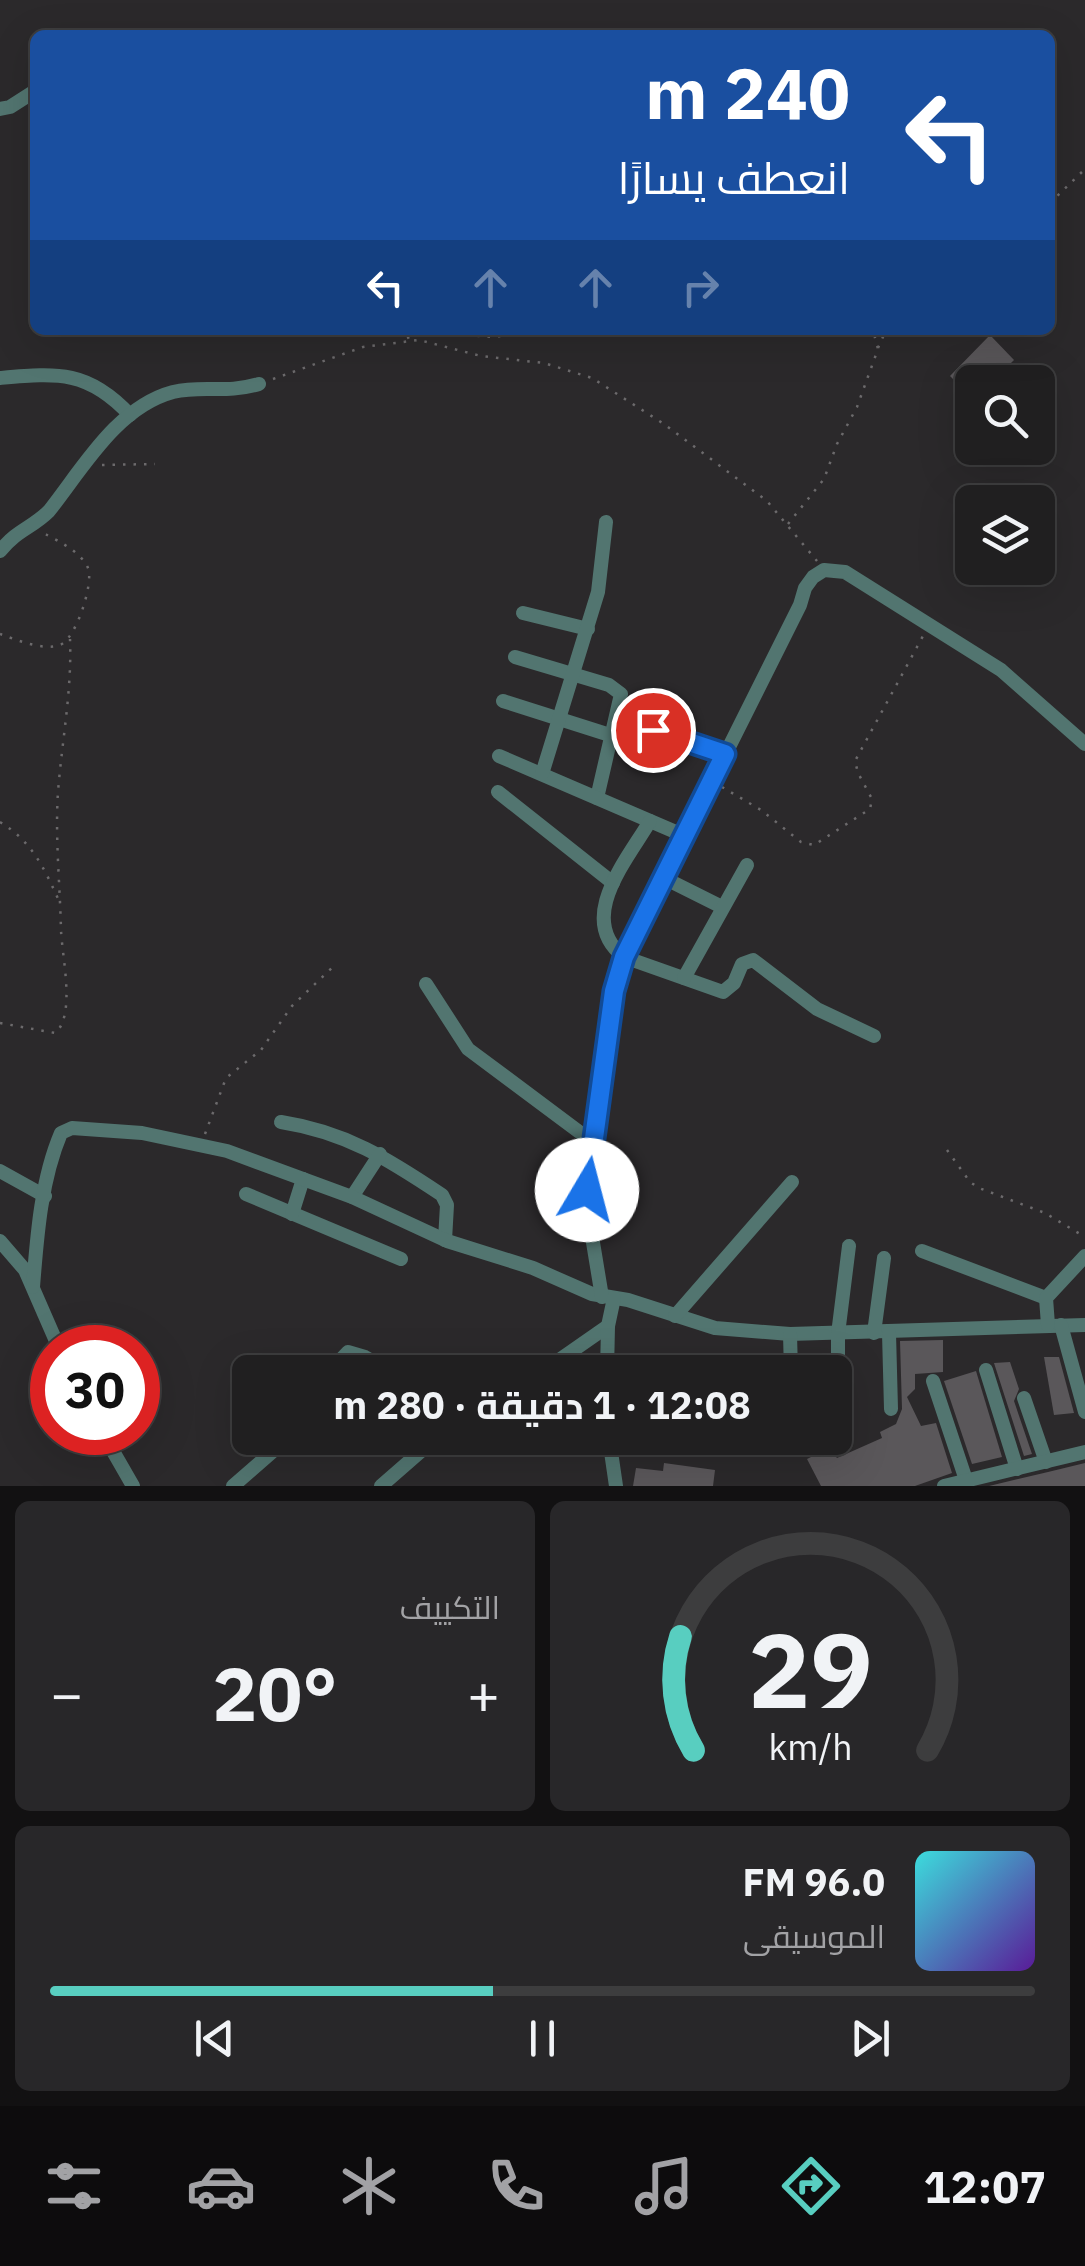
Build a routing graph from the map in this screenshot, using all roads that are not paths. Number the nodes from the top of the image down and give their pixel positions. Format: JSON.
{"nodes":[{"id":1,"x":30,"y":95,"type":"edge"},
{"id":2,"x":0,"y":109,"type":"edge"},
{"id":3,"x":0,"y":378,"type":"edge"},
{"id":4,"x":259,"y":384,"type":"road end"},
{"id":5,"x":130,"y":415,"type":"junction"},
{"id":6,"x":606,"y":522,"type":"dead end"},
{"id":7,"x":0,"y":551,"type":"edge"},
{"id":8,"x":523,"y":613,"type":"dead end"},
{"id":9,"x":588,"y":629,"type":"junction"},
{"id":10,"x":515,"y":658,"type":"dead end"},
{"id":11,"x":574,"y":673,"type":"junction"},
{"id":12,"x":503,"y":701,"type":"dead end"},
{"id":13,"x":617,"y":718,"type":"junction"},
{"id":14,"x":560,"y":720,"type":"junction"},
{"id":15,"x":613,"y":736,"type":"junction"},
{"id":16,"x":1085,"y":744,"type":"edge"},
{"id":17,"x":725,"y":754,"type":"junction"},
{"id":18,"x":499,"y":756,"type":"dead end"},
{"id":19,"x":542,"y":774,"type":"junction"},
{"id":20,"x":498,"y":792,"type":"dead end"},
{"id":21,"x":597,"y":798,"type":"junction"},
{"id":22,"x":650,"y":822,"type":"junction"},
{"id":23,"x":685,"y":836,"type":"junction"},
{"id":24,"x":747,"y":865,"type":"dead end"},
{"id":25,"x":662,"y":877,"type":"junction"},
{"id":26,"x":613,"y":883,"type":"junction"},
{"id":27,"x":722,"y":907,"type":"junction"},
{"id":28,"x":624,"y":957,"type":"junction"},
{"id":29,"x":684,"y":978,"type":"junction"},
{"id":30,"x":426,"y":984,"type":"dead end"},
{"id":31,"x":874,"y":1036,"type":"dead end"},
{"id":32,"x":281,"y":1122,"type":"dead end"},
{"id":33,"x":594,"y":1143,"type":"junction"},
{"id":34,"x":380,"y":1154,"type":"junction"},
{"id":35,"x":0,"y":1171,"type":"edge"},
{"id":36,"x":303,"y":1178,"type":"junction"},
{"id":37,"x":792,"y":1182,"type":"dead end"},
{"id":38,"x":246,"y":1194,"type":"dead end"},
{"id":39,"x":45,"y":1196,"type":"junction"},
{"id":40,"x":352,"y":1197,"type":"junction"},
{"id":41,"x":292,"y":1214,"type":"junction"},
{"id":42,"x":445,"y":1240,"type":"junction"},
{"id":43,"x":0,"y":1241,"type":"edge"},
{"id":44,"x":848,"y":1246,"type":"dead end"},
{"id":45,"x":922,"y":1252,"type":"dead end"},
{"id":46,"x":1085,"y":1256,"type":"edge"},
{"id":47,"x":884,"y":1258,"type":"dead end"},
{"id":48,"x":400,"y":1259,"type":"dead end"},
{"id":49,"x":33,"y":1287,"type":"junction"},
{"id":50,"x":608,"y":1297,"type":"junction"},
{"id":51,"x":1046,"y":1298,"type":"junction"},
{"id":52,"x":675,"y":1316,"type":"junction"},
{"id":53,"x":49,"y":1325,"type":"edge"},
{"id":54,"x":1055,"y":1325,"type":"junction"},
{"id":55,"x":1085,"y":1325,"type":"edge"},
{"id":56,"x":608,"y":1326,"type":"junction"},
{"id":57,"x":881,"y":1333,"type":"junction"},
{"id":58,"x":790,"y":1334,"type":"junction"},
{"id":59,"x":838,"y":1334,"type":"junction"},
{"id":60,"x":570,"y":1355,"type":"edge"},
{"id":61,"x":607,"y":1355,"type":"edge"},
{"id":62,"x":791,"y":1355,"type":"edge"},
{"id":63,"x":838,"y":1355,"type":"edge"},
{"id":64,"x":986,"y":1370,"type":"dead end"},
{"id":65,"x":933,"y":1381,"type":"dead end"},
{"id":66,"x":1024,"y":1398,"type":"dead end"},
{"id":67,"x":891,"y":1410,"type":"dead end"},
{"id":68,"x":1085,"y":1412,"type":"edge"},
{"id":69,"x":1085,"y":1452,"type":"edge"},
{"id":70,"x":115,"y":1455,"type":"edge"},
{"id":71,"x":269,"y":1455,"type":"edge"},
{"id":72,"x":417,"y":1455,"type":"edge"},
{"id":73,"x":611,"y":1455,"type":"edge"},
{"id":74,"x":1046,"y":1462,"type":"junction"},
{"id":75,"x":1016,"y":1470,"type":"junction"},
{"id":76,"x":954,"y":1484,"type":"edge"},
{"id":77,"x":133,"y":1486,"type":"edge"},
{"id":78,"x":233,"y":1486,"type":"edge"},
{"id":79,"x":382,"y":1486,"type":"edge"},
{"id":80,"x":616,"y":1486,"type":"edge"}],
"edges":[{"from":1,"to":2,"type":"street"},
{"from":3,"to":5,"type":"street"},
{"from":4,"to":5,"type":"street"},
{"from":5,"to":7,"type":"street"},
{"from":6,"to":9,"type":"street"},
{"from":8,"to":9,"type":"street"},
{"from":9,"to":11,"type":"street"},
{"from":10,"to":11,"type":"street"},
{"from":11,"to":13,"type":"street"},
{"from":11,"to":14,"type":"street"},
{"from":12,"to":14,"type":"street"},
{"from":13,"to":15,"type":"street"},
{"from":13,"to":17,"type":"street"},
{"from":14,"to":15,"type":"street"},
{"from":14,"to":19,"type":"street"},
{"from":15,"to":21,"type":"street"},
{"from":16,"to":17,"type":"street"},
{"from":17,"to":23,"type":"street"},
{"from":18,"to":19,"type":"street"},
{"from":19,"to":21,"type":"street"},
{"from":20,"to":26,"type":"street"},
{"from":21,"to":22,"type":"street"},
{"from":22,"to":23,"type":"street"},
{"from":22,"to":26,"type":"street"},
{"from":23,"to":25,"type":"street"},
{"from":24,"to":27,"type":"street"},
{"from":25,"to":27,"type":"street"},
{"from":25,"to":28,"type":"street"},
{"from":26,"to":28,"type":"street"},
{"from":27,"to":29,"type":"street"},
{"from":28,"to":29,"type":"street"},
{"from":28,"to":33,"type":"street"},
{"from":29,"to":31,"type":"street"},
{"from":30,"to":33,"type":"street"},
{"from":32,"to":34,"type":"street"},
{"from":33,"to":50,"type":"street"},
{"from":34,"to":40,"type":"street"},
{"from":34,"to":42,"type":"street"},
{"from":35,"to":39,"type":"street"},
{"from":36,"to":39,"type":"street"},
{"from":36,"to":40,"type":"street"},
{"from":36,"to":41,"type":"street"},
{"from":37,"to":52,"type":"street"},
{"from":38,"to":41,"type":"street"},
{"from":39,"to":49,"type":"street"},
{"from":40,"to":42,"type":"street"},
{"from":41,"to":48,"type":"street"},
{"from":42,"to":50,"type":"street"},
{"from":43,"to":49,"type":"street"},
{"from":44,"to":59,"type":"street"},
{"from":45,"to":51,"type":"street"},
{"from":46,"to":51,"type":"street"},
{"from":47,"to":57,"type":"street"},
{"from":49,"to":53,"type":"street"},
{"from":50,"to":52,"type":"street"},
{"from":50,"to":56,"type":"street"},
{"from":51,"to":54,"type":"street"},
{"from":52,"to":58,"type":"street"},
{"from":54,"to":55,"type":"street"},
{"from":54,"to":57,"type":"street"},
{"from":54,"to":68,"type":"street"},
{"from":56,"to":60,"type":"street"},
{"from":56,"to":61,"type":"street"},
{"from":57,"to":59,"type":"street"},
{"from":57,"to":67,"type":"street"},
{"from":58,"to":59,"type":"street"},
{"from":58,"to":62,"type":"street"},
{"from":59,"to":63,"type":"street"},
{"from":64,"to":75,"type":"street"},
{"from":65,"to":76,"type":"street"},
{"from":66,"to":74,"type":"street"},
{"from":69,"to":74,"type":"street"},
{"from":70,"to":77,"type":"street"},
{"from":71,"to":78,"type":"street"},
{"from":72,"to":79,"type":"street"},
{"from":73,"to":80,"type":"street"},
{"from":74,"to":75,"type":"street"},
{"from":75,"to":76,"type":"street"}]}
